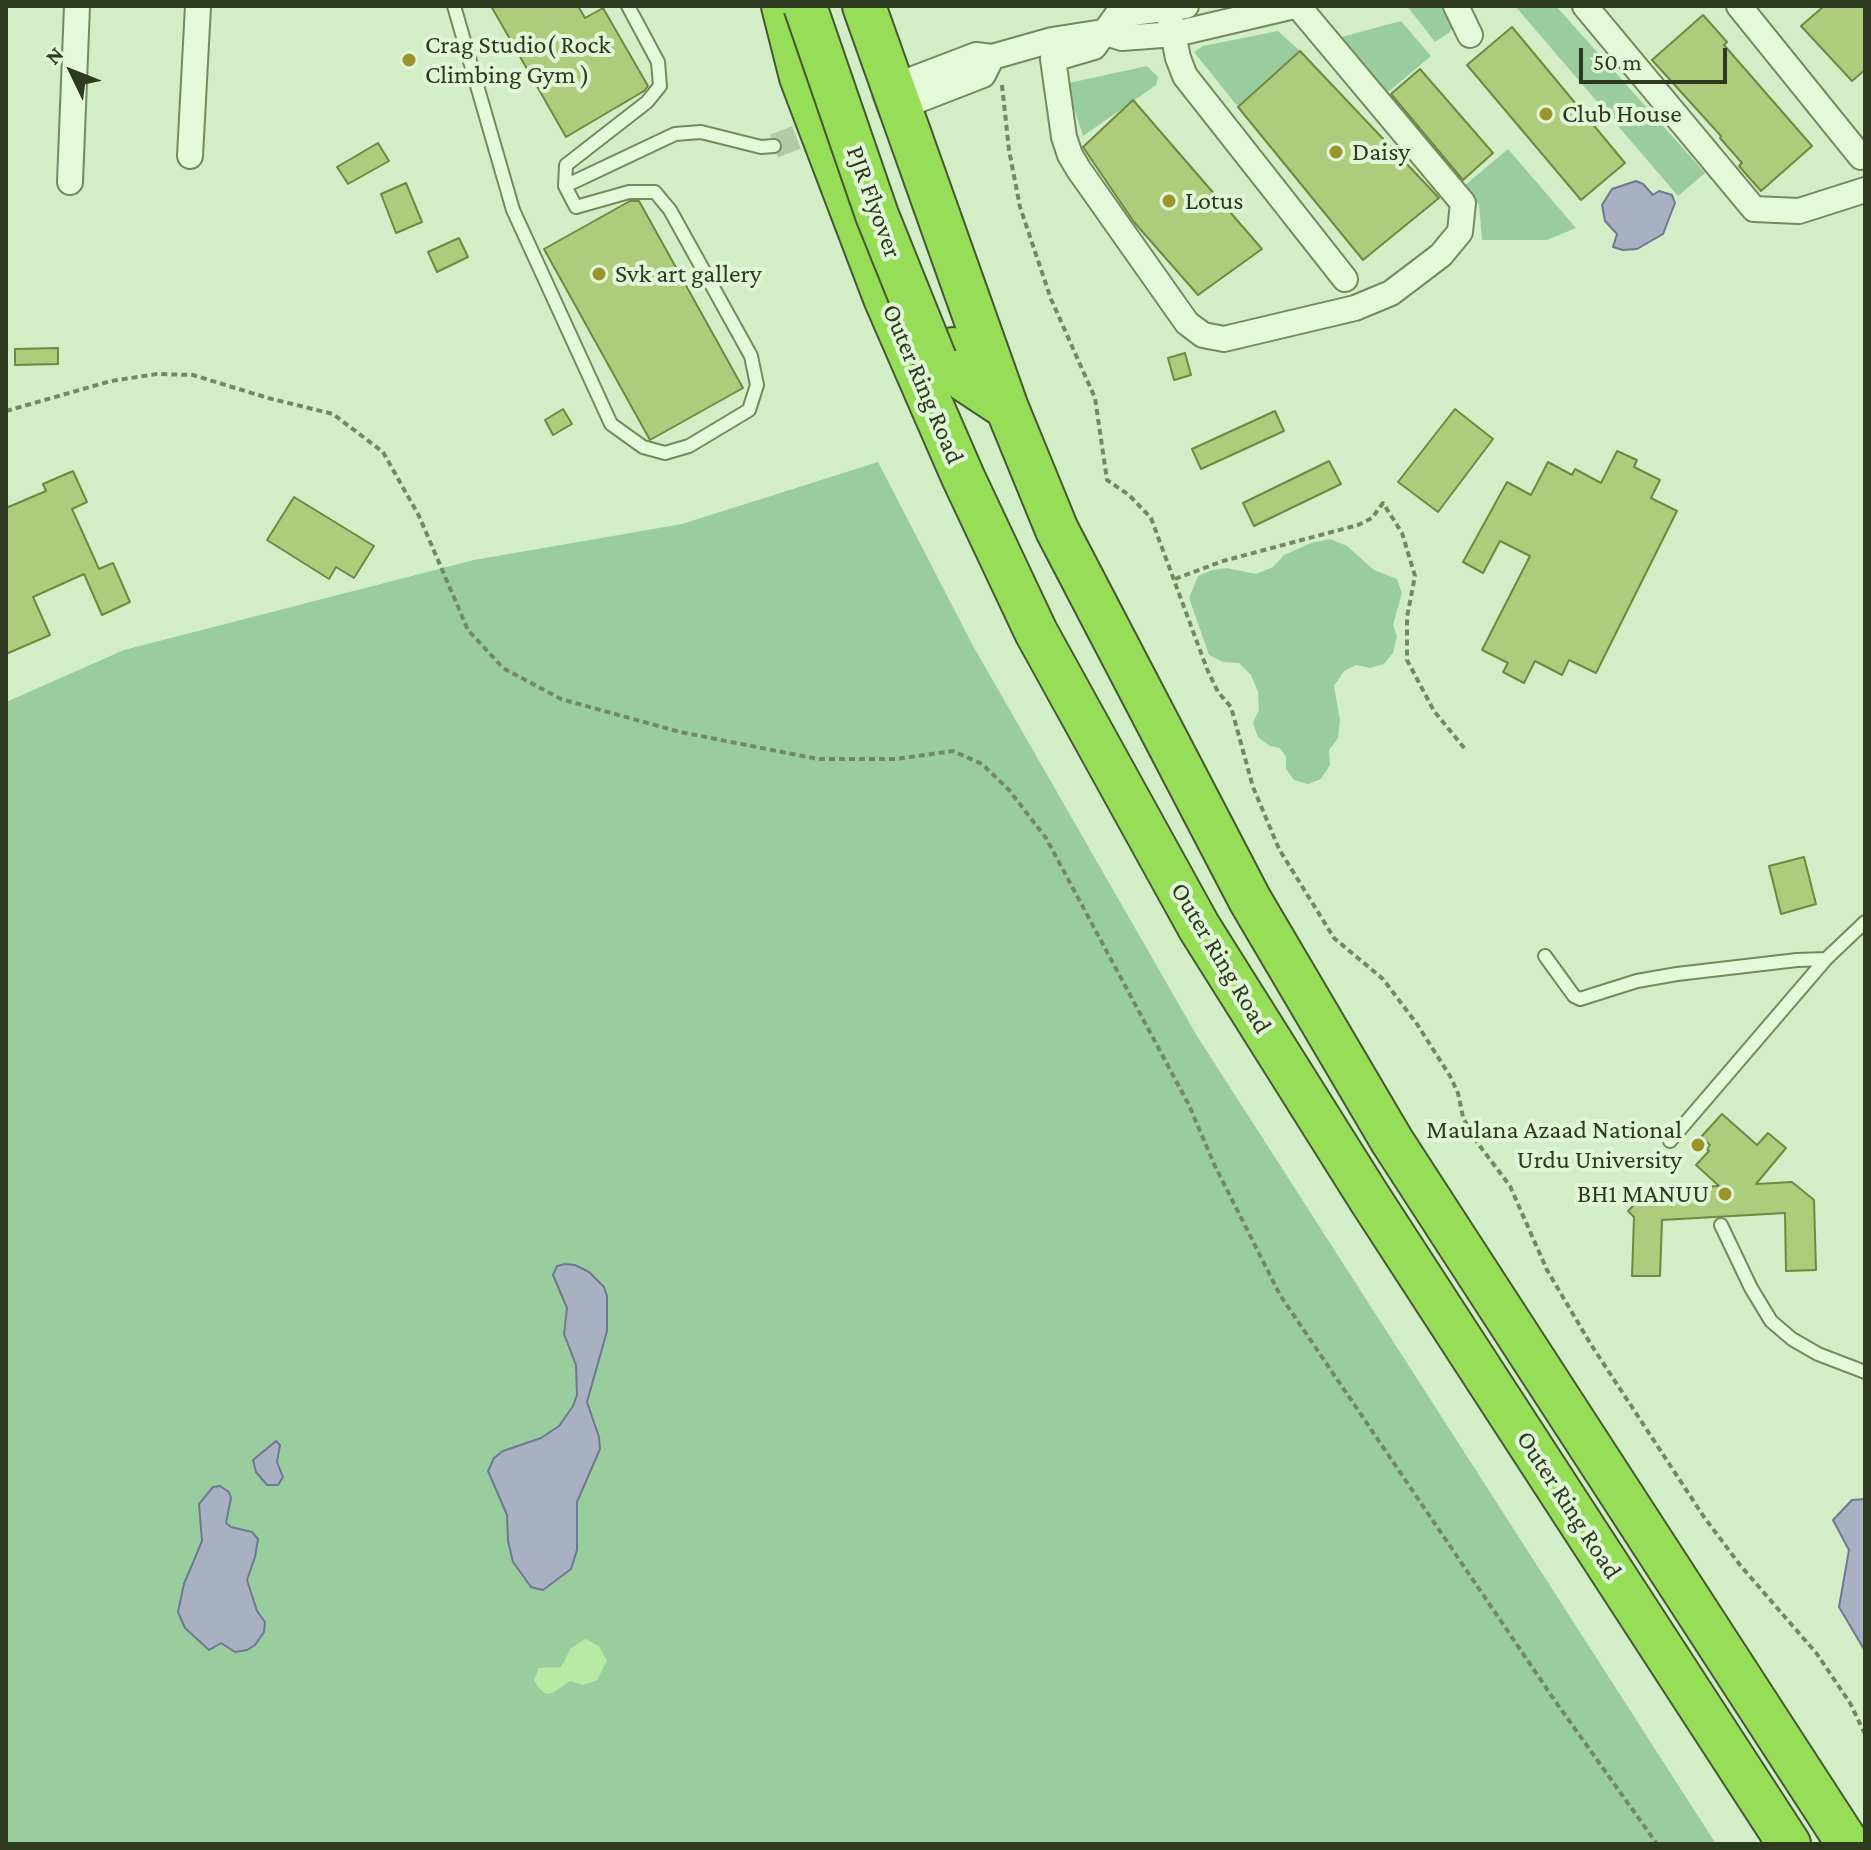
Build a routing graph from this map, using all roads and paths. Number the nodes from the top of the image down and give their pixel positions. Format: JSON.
{"nodes":[{"id":1,"x":77,"y":6,"type":"edge"},
{"id":2,"x":198,"y":6,"type":"edge"},
{"id":3,"x":454,"y":6,"type":"edge"},
{"id":4,"x":628,"y":6,"type":"edge"},
{"id":5,"x":763,"y":6,"type":"edge"},
{"id":6,"x":783,"y":6,"type":"edge"},
{"id":7,"x":805,"y":6,"type":"edge"},
{"id":8,"x":834,"y":6,"type":"edge"},
{"id":9,"x":864,"y":6,"type":"edge"},
{"id":10,"x":1296,"y":6,"type":"edge"},
{"id":11,"x":1456,"y":6,"type":"edge"},
{"id":12,"x":1585,"y":6,"type":"edge"},
{"id":13,"x":1739,"y":6,"type":"edge"},
{"id":14,"x":1176,"y":17,"type":"edge"},
{"id":15,"x":1110,"y":18,"type":"edge"},
{"id":16,"x":1470,"y":35,"type":"dead end"},
{"id":17,"x":992,"y":57,"type":"joint"},
{"id":18,"x":801,"y":77,"type":"junction"},
{"id":19,"x":774,"y":146,"type":"tunnel mouth"},
{"id":20,"x":190,"y":156,"type":"dead end"},
{"id":21,"x":1861,"y":157,"type":"dead end"},
{"id":22,"x":70,"y":182,"type":"dead end"},
{"id":23,"x":565,"y":186,"type":"junction"},
{"id":24,"x":1865,"y":190,"type":"edge"},
{"id":25,"x":1345,"y":279,"type":"dead end"},
{"id":26,"x":944,"y":354,"type":"junction"},
{"id":27,"x":1007,"y":408,"type":"junction"},
{"id":28,"x":6,"y":411,"type":"edge"},
{"id":29,"x":956,"y":460,"type":"junction"},
{"id":30,"x":1175,"y":579,"type":"junction"},
{"id":31,"x":1465,"y":749,"type":"dead end"},
{"id":32,"x":1865,"y":922,"type":"edge"},
{"id":33,"x":1545,"y":956,"type":"dead end"},
{"id":34,"x":1826,"y":959,"type":"junction"},
{"id":35,"x":1670,"y":1141,"type":"dead end"},
{"id":36,"x":1721,"y":1225,"type":"dead end"},
{"id":37,"x":1865,"y":1372,"type":"edge"},
{"id":38,"x":1865,"y":1734,"type":"edge"},
{"id":39,"x":1657,"y":1844,"type":"edge"},
{"id":40,"x":1789,"y":1844,"type":"edge"},
{"id":41,"x":1848,"y":1844,"type":"edge"}],
"edges":[{"from":1,"to":22,"type":"street"},
{"from":2,"to":20,"type":"street"},
{"from":3,"to":23,"type":"lane"},
{"from":4,"to":23,"type":"lane"},
{"from":5,"to":18,"type":"highway"},
{"from":6,"to":18,"type":"highway","name":"Outer Ring Road"},
{"from":7,"to":26,"type":"highway","name":"PJR Flyover","bridge":true},
{"from":8,"to":26,"type":"highway","name":"PJR Flyover"},
{"from":9,"to":27,"type":"highway","name":"Outer Ring Road"},
{"from":10,"to":14,"type":"street"},
{"from":10,"to":15,"type":"street"},
{"from":11,"to":16,"type":"street"},
{"from":12,"to":24,"type":"street"},
{"from":13,"to":21,"type":"street"},
{"from":14,"to":15,"type":"street"},
{"from":14,"to":25,"type":"street"},
{"from":15,"to":17,"type":"street"},
{"from":17,"to":30,"type":"path"},
{"from":18,"to":29,"type":"highway","name":"Outer Ring Road"},
{"from":19,"to":23,"type":"lane"},
{"from":26,"to":27,"type":"highway","name":"PJR Flyover"},
{"from":26,"to":29,"type":"highway","name":"PJR Flyover"},
{"from":27,"to":41,"type":"highway","name":"Outer Ring Road"},
{"from":28,"to":39,"type":"path"},
{"from":29,"to":40,"type":"highway","name":"Outer Ring Road"},
{"from":30,"to":31,"type":"path"},
{"from":30,"to":38,"type":"path"},
{"from":32,"to":34,"type":"lane"},
{"from":33,"to":34,"type":"lane"},
{"from":34,"to":35,"type":"lane"},
{"from":36,"to":37,"type":"lane"}]}
